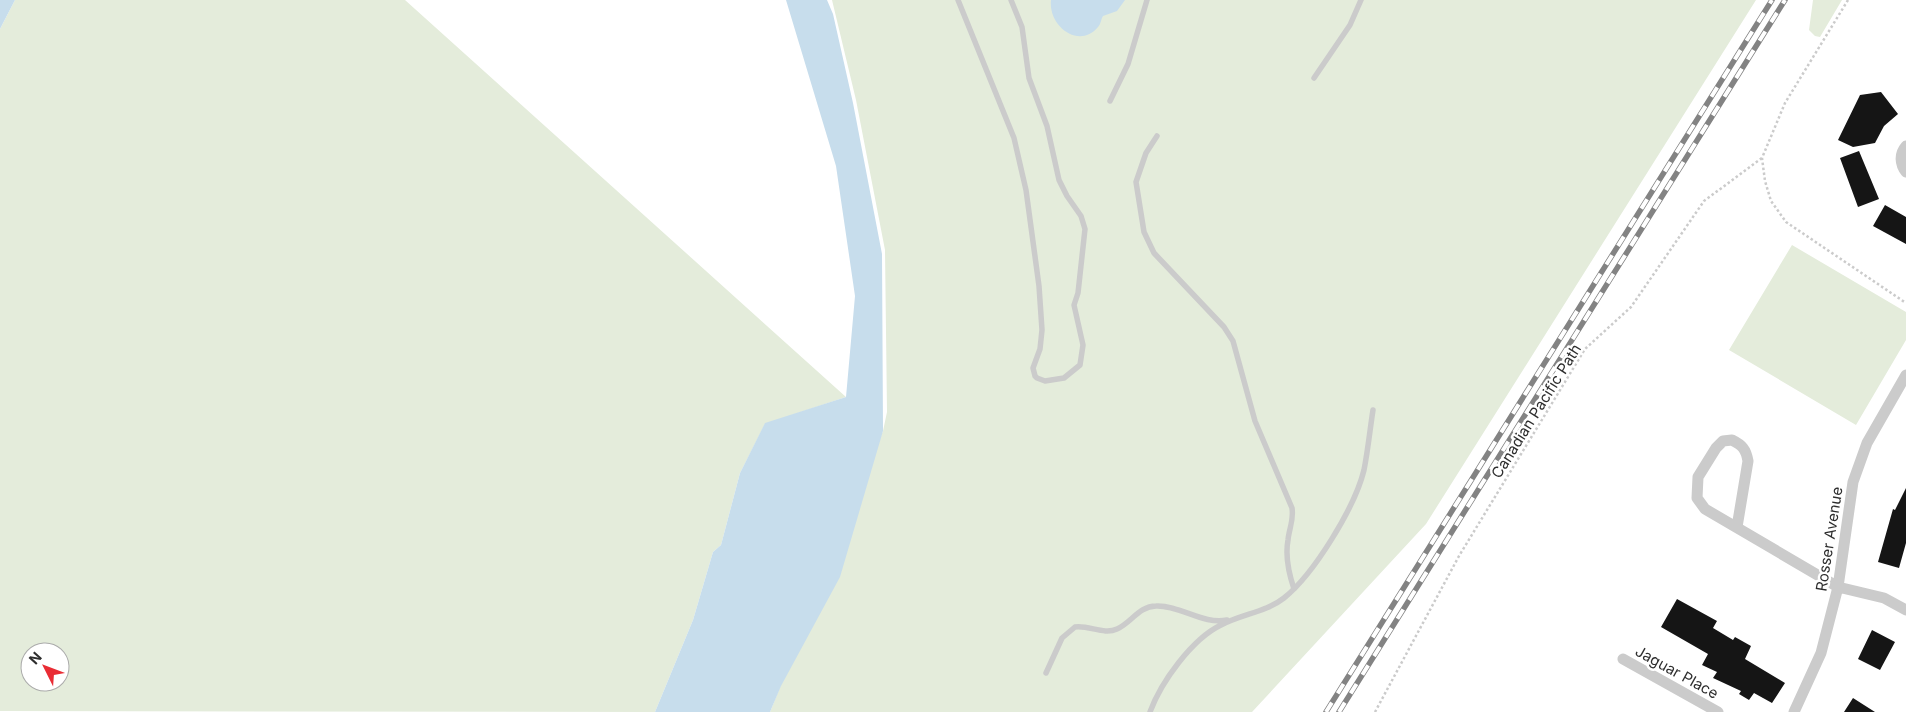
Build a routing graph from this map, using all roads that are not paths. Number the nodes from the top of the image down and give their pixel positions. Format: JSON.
{"nodes":[{"id":1,"x":958,"y":0,"type":"edge"},
{"id":2,"x":1011,"y":0,"type":"edge"},
{"id":3,"x":1147,"y":0,"type":"edge"},
{"id":4,"x":1361,"y":0,"type":"edge"},
{"id":5,"x":1314,"y":78,"type":"dead end"},
{"id":6,"x":1110,"y":101,"type":"dead end"},
{"id":7,"x":1157,"y":136,"type":"dead end"},
{"id":8,"x":1906,"y":146,"type":"edge"},
{"id":9,"x":1906,"y":172,"type":"edge"},
{"id":10,"x":1906,"y":375,"type":"edge"},
{"id":11,"x":1895,"y":393,"type":"junction"},
{"id":12,"x":1906,"y":399,"type":"edge"},
{"id":13,"x":1373,"y":410,"type":"dead end"},
{"id":14,"x":1737,"y":528,"type":"junction"},
{"id":15,"x":1838,"y":587,"type":"junction"},
{"id":16,"x":1294,"y":589,"type":"junction"},
{"id":17,"x":1906,"y":610,"type":"edge"},
{"id":18,"x":1239,"y":618,"type":"junction"},
{"id":19,"x":1623,"y":659,"type":"dead end"},
{"id":20,"x":1046,"y":673,"type":"dead end"},
{"id":21,"x":1150,"y":712,"type":"edge"},
{"id":22,"x":1718,"y":712,"type":"edge"},
{"id":23,"x":1794,"y":712,"type":"edge"}],
"edges":[{"from":1,"to":2,"type":"lane"},
{"from":3,"to":6,"type":"lane"},
{"from":4,"to":5,"type":"lane"},
{"from":7,"to":16,"type":"lane"},
{"from":8,"to":9,"type":"street"},
{"from":10,"to":11,"type":"street","name":"Rosser Avenue"},
{"from":11,"to":12,"type":"street"},
{"from":11,"to":15,"type":"street","name":"Rosser Avenue"},
{"from":13,"to":16,"type":"lane"},
{"from":14,"to":14,"type":"street"},
{"from":14,"to":15,"type":"street"},
{"from":15,"to":17,"type":"street"},
{"from":15,"to":23,"type":"street","name":"Rosser Avenue"},
{"from":16,"to":18,"type":"lane"},
{"from":18,"to":20,"type":"lane"},
{"from":18,"to":21,"type":"lane"},
{"from":19,"to":22,"type":"street","name":"Jaguar Place"}]}
